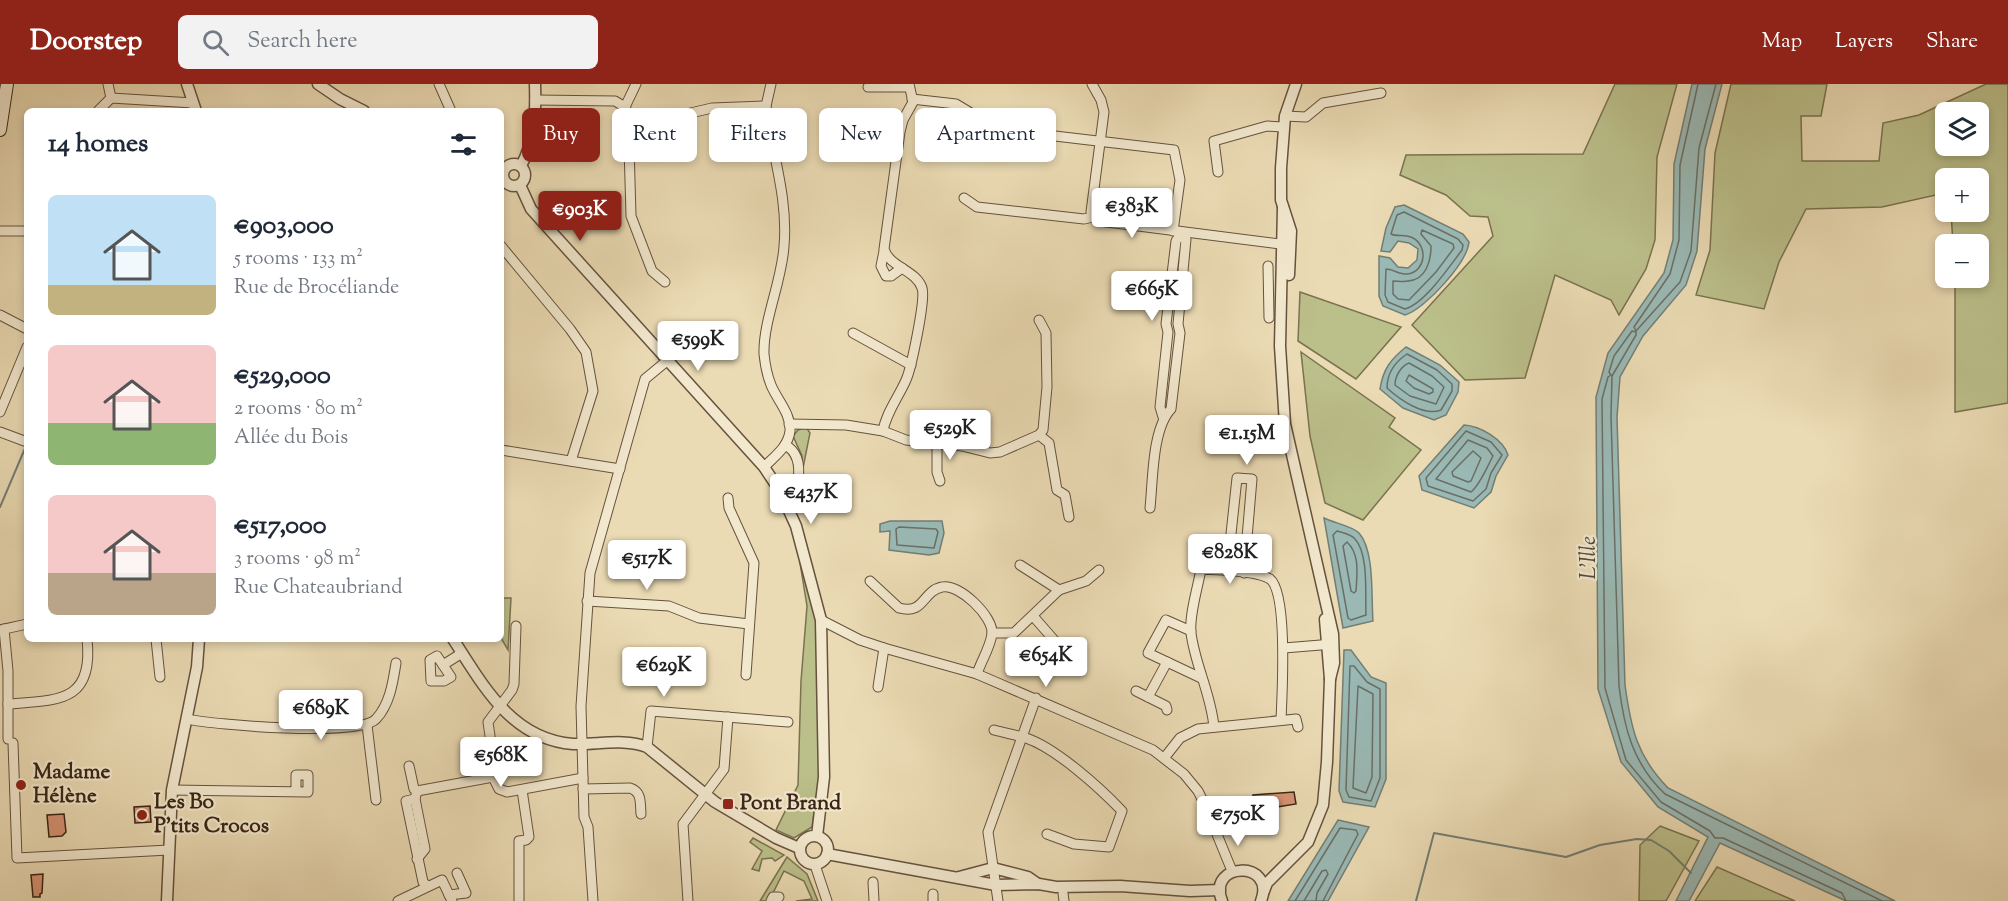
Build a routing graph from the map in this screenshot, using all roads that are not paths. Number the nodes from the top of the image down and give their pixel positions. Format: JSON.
{"nodes":[{"id":1,"x":7,"y":84,"type":"edge"},
{"id":2,"x":108,"y":84,"type":"edge"},
{"id":3,"x":187,"y":84,"type":"edge"},
{"id":4,"x":318,"y":84,"type":"edge"},
{"id":5,"x":439,"y":84,"type":"edge"},
{"id":6,"x":535,"y":84,"type":"edge"},
{"id":7,"x":636,"y":84,"type":"edge"},
{"id":8,"x":771,"y":84,"type":"edge"},
{"id":9,"x":1092,"y":84,"type":"edge"},
{"id":10,"x":1296,"y":84,"type":"edge"},
{"id":11,"x":866,"y":85,"type":"edge"},
{"id":12,"x":909,"y":86,"type":"edge"},
{"id":13,"x":1381,"y":93,"type":"dead end"},
{"id":14,"x":863,"y":96,"type":"dead end"},
{"id":15,"x":111,"y":98,"type":"junction"},
{"id":16,"x":912,"y":99,"type":"junction"},
{"id":17,"x":535,"y":100,"type":"junction"},
{"id":18,"x":766,"y":106,"type":"junction"},
{"id":19,"x":195,"y":107,"type":"edge"},
{"id":20,"x":625,"y":107,"type":"joint"},
{"id":21,"x":101,"y":108,"type":"edge"},
{"id":22,"x":358,"y":108,"type":"edge"},
{"id":23,"x":451,"y":108,"type":"edge"},
{"id":24,"x":963,"y":108,"type":"edge"},
{"id":25,"x":697,"y":112,"type":"edge"},
{"id":26,"x":1284,"y":122,"type":"junction"},
{"id":27,"x":0,"y":130,"type":"edge"},
{"id":28,"x":1056,"y":136,"type":"edge"},
{"id":29,"x":1100,"y":140,"type":"junction"},
{"id":30,"x":629,"y":162,"type":"edge"},
{"id":31,"x":521,"y":166,"type":"junction"},
{"id":32,"x":504,"y":170,"type":"edge"},
{"id":33,"x":1218,"y":172,"type":"dead end"},
{"id":34,"x":504,"y":177,"type":"edge"},
{"id":35,"x":520,"y":185,"type":"junction"},
{"id":36,"x":964,"y":198,"type":"dead end"},
{"id":37,"x":1093,"y":217,"type":"junction"},
{"id":38,"x":0,"y":231,"type":"edge"},
{"id":39,"x":24,"y":231,"type":"edge"},
{"id":40,"x":1178,"y":231,"type":"junction"},
{"id":41,"x":1287,"y":244,"type":"junction"},
{"id":42,"x":504,"y":250,"type":"edge"},
{"id":43,"x":884,"y":250,"type":"junction"},
{"id":44,"x":1268,"y":266,"type":"dead end"},
{"id":45,"x":902,"y":268,"type":"junction"},
{"id":46,"x":665,"y":282,"type":"dead end"},
{"id":47,"x":1281,"y":296,"type":"junction"},
{"id":48,"x":1268,"y":297,"type":"junction"},
{"id":49,"x":0,"y":315,"type":"edge"},
{"id":50,"x":1269,"y":318,"type":"dead end"},
{"id":51,"x":1039,"y":320,"type":"dead end"},
{"id":52,"x":1166,"y":324,"type":"junction"},
{"id":53,"x":1178,"y":324,"type":"junction"},
{"id":54,"x":24,"y":327,"type":"edge"},
{"id":55,"x":853,"y":333,"type":"dead end"},
{"id":56,"x":24,"y":354,"type":"edge"},
{"id":57,"x":668,"y":360,"type":"junction"},
{"id":58,"x":911,"y":365,"type":"junction"},
{"id":59,"x":0,"y":412,"type":"edge"},
{"id":60,"x":1163,"y":417,"type":"junction"},
{"id":61,"x":789,"y":424,"type":"junction"},
{"id":62,"x":883,"y":431,"type":"junction"},
{"id":63,"x":0,"y":432,"type":"edge"},
{"id":64,"x":1040,"y":435,"type":"junction"},
{"id":65,"x":24,"y":441,"type":"edge"},
{"id":66,"x":937,"y":443,"type":"junction"},
{"id":67,"x":785,"y":445,"type":"junction"},
{"id":68,"x":504,"y":450,"type":"edge"},
{"id":69,"x":571,"y":461,"type":"junction"},
{"id":70,"x":764,"y":467,"type":"junction"},
{"id":71,"x":620,"y":469,"type":"junction"},
{"id":72,"x":798,"y":481,"type":"dead end"},
{"id":73,"x":940,"y":482,"type":"dead end"},
{"id":74,"x":728,"y":498,"type":"dead end"},
{"id":75,"x":1149,"y":508,"type":"dead end"},
{"id":76,"x":1069,"y":517,"type":"dead end"},
{"id":77,"x":1020,"y":565,"type":"dead end"},
{"id":78,"x":1099,"y":570,"type":"dead end"},
{"id":79,"x":1227,"y":571,"type":"junction"},
{"id":80,"x":1244,"y":573,"type":"junction"},
{"id":81,"x":870,"y":581,"type":"dead end"},
{"id":82,"x":1059,"y":590,"type":"junction"},
{"id":83,"x":587,"y":601,"type":"junction"},
{"id":84,"x":1033,"y":616,"type":"junction"},
{"id":85,"x":821,"y":620,"type":"junction"},
{"id":86,"x":749,"y":624,"type":"junction"},
{"id":87,"x":24,"y":625,"type":"edge"},
{"id":88,"x":516,"y":626,"type":"dead end"},
{"id":89,"x":2,"y":630,"type":"edge"},
{"id":90,"x":1191,"y":631,"type":"junction"},
{"id":91,"x":992,"y":633,"type":"junction"},
{"id":92,"x":87,"y":642,"type":"edge"},
{"id":93,"x":156,"y":642,"type":"edge"},
{"id":94,"x":199,"y":642,"type":"edge"},
{"id":95,"x":455,"y":642,"type":"edge"},
{"id":96,"x":1330,"y":644,"type":"junction"},
{"id":97,"x":884,"y":648,"type":"junction"},
{"id":98,"x":1284,"y":648,"type":"junction"},
{"id":99,"x":462,"y":653,"type":"junction"},
{"id":100,"x":1167,"y":662,"type":"junction"},
{"id":101,"x":396,"y":663,"type":"dead end"},
{"id":102,"x":1075,"y":664,"type":"dead end"},
{"id":103,"x":443,"y":665,"type":"dead end"},
{"id":104,"x":977,"y":674,"type":"junction"},
{"id":105,"x":746,"y":675,"type":"dead end"},
{"id":106,"x":160,"y":677,"type":"dead end"},
{"id":107,"x":1202,"y":678,"type":"junction"},
{"id":108,"x":878,"y":687,"type":"dead end"},
{"id":109,"x":1136,"y":691,"type":"dead end"},
{"id":110,"x":1036,"y":698,"type":"junction"},
{"id":111,"x":1148,"y":698,"type":"junction"},
{"id":112,"x":8,"y":704,"type":"junction"},
{"id":113,"x":500,"y":708,"type":"junction"},
{"id":114,"x":1167,"y":710,"type":"dead end"},
{"id":115,"x":728,"y":717,"type":"junction"},
{"id":116,"x":188,"y":719,"type":"junction"},
{"id":117,"x":1281,"y":720,"type":"junction"},
{"id":118,"x":788,"y":722,"type":"dead end"},
{"id":119,"x":367,"y":725,"type":"junction"},
{"id":120,"x":1214,"y":727,"type":"junction"},
{"id":121,"x":1298,"y":727,"type":"dead end"},
{"id":122,"x":994,"y":730,"type":"dead end"},
{"id":123,"x":1021,"y":737,"type":"junction"},
{"id":124,"x":583,"y":744,"type":"junction"},
{"id":125,"x":647,"y":747,"type":"junction"},
{"id":126,"x":1165,"y":757,"type":"junction"},
{"id":127,"x":409,"y":765,"type":"dead end"},
{"id":128,"x":493,"y":777,"type":"junction"},
{"id":129,"x":583,"y":778,"type":"junction"},
{"id":130,"x":583,"y":789,"type":"junction"},
{"id":131,"x":172,"y":790,"type":"junction"},
{"id":132,"x":522,"y":790,"type":"junction"},
{"id":133,"x":296,"y":792,"type":"dead end"},
{"id":134,"x":416,"y":795,"type":"junction"},
{"id":135,"x":705,"y":795,"type":"junction"},
{"id":136,"x":376,"y":800,"type":"dead end"},
{"id":137,"x":641,"y":814,"type":"dead end"},
{"id":138,"x":1047,"y":834,"type":"dead end"},
{"id":139,"x":817,"y":836,"type":"junction"},
{"id":140,"x":800,"y":848,"type":"junction"},
{"id":141,"x":168,"y":850,"type":"junction"},
{"id":142,"x":827,"y":854,"type":"junction"},
{"id":143,"x":815,"y":865,"type":"junction"},
{"id":144,"x":993,"y":868,"type":"junction"},
{"id":145,"x":1282,"y":870,"type":"junction"},
{"id":146,"x":1232,"y":872,"type":"junction"},
{"id":147,"x":457,"y":873,"type":"dead end"},
{"id":148,"x":1257,"y":875,"type":"junction"},
{"id":149,"x":954,"y":878,"type":"junction"},
{"id":150,"x":873,"y":882,"type":"dead end"},
{"id":151,"x":1039,"y":884,"type":"junction"},
{"id":152,"x":996,"y":885,"type":"junction"},
{"id":153,"x":427,"y":886,"type":"junction"},
{"id":154,"x":1221,"y":895,"type":"edge"},
{"id":155,"x":1262,"y":896,"type":"edge"},
{"id":156,"x":450,"y":898,"type":"edge"},
{"id":157,"x":167,"y":901,"type":"edge"},
{"id":158,"x":398,"y":901,"type":"edge"},
{"id":159,"x":519,"y":901,"type":"edge"},
{"id":160,"x":593,"y":901,"type":"edge"},
{"id":161,"x":688,"y":901,"type":"edge"},
{"id":162,"x":826,"y":901,"type":"edge"},
{"id":163,"x":874,"y":901,"type":"edge"},
{"id":164,"x":998,"y":901,"type":"edge"}],
"edges":[{"from":1,"to":27,"type":"main road"},
{"from":2,"to":15,"type":"street"},
{"from":3,"to":19,"type":"street"},
{"from":4,"to":22,"type":"street"},
{"from":5,"to":23,"type":"street"},
{"from":6,"to":17,"type":"street"},
{"from":7,"to":20,"type":"street"},
{"from":8,"to":18,"type":"street"},
{"from":9,"to":29,"type":"street"},
{"from":10,"to":26,"type":"street"},
{"from":11,"to":12,"type":"street"},
{"from":11,"to":14,"type":"street"},
{"from":12,"to":16,"type":"street"},
{"from":13,"to":26,"type":"street"},
{"from":15,"to":19,"type":"street"},
{"from":15,"to":21,"type":"street"},
{"from":16,"to":24,"type":"street"},
{"from":16,"to":43,"type":"street"},
{"from":17,"to":20,"type":"street"},
{"from":17,"to":31,"type":"street"},
{"from":18,"to":25,"type":"street"},
{"from":18,"to":61,"type":"street"},
{"from":26,"to":33,"type":"street"},
{"from":26,"to":41,"type":"street"},
{"from":28,"to":29,"type":"street"},
{"from":29,"to":37,"type":"street"},
{"from":29,"to":40,"type":"street"},
{"from":30,"to":46,"type":"street"},
{"from":31,"to":32,"type":"street"},
{"from":31,"to":35,"type":"street"},
{"from":34,"to":35,"type":"street"},
{"from":35,"to":57,"type":"street"},
{"from":36,"to":37,"type":"street"},
{"from":37,"to":40,"type":"street"},
{"from":38,"to":39,"type":"street"},
{"from":40,"to":41,"type":"street"},
{"from":40,"to":52,"type":"street"},
{"from":40,"to":53,"type":"street"},
{"from":41,"to":47,"type":"street"},
{"from":42,"to":69,"type":"street"},
{"from":43,"to":45,"type":"street"},
{"from":43,"to":45,"type":"street"},
{"from":44,"to":48,"type":"street"},
{"from":45,"to":58,"type":"street"},
{"from":47,"to":48,"type":"street"},
{"from":47,"to":96,"type":"street"},
{"from":48,"to":50,"type":"street"},
{"from":49,"to":54,"type":"street"},
{"from":51,"to":64,"type":"street"},
{"from":52,"to":53,"type":"street"},
{"from":52,"to":60,"type":"street"},
{"from":53,"to":60,"type":"street"},
{"from":55,"to":58,"type":"street"},
{"from":56,"to":59,"type":"street"},
{"from":57,"to":70,"type":"street"},
{"from":57,"to":71,"type":"street"},
{"from":58,"to":62,"type":"street"},
{"from":60,"to":75,"type":"street"},
{"from":61,"to":62,"type":"street"},
{"from":61,"to":67,"type":"street"},
{"from":62,"to":66,"type":"street"},
{"from":63,"to":65,"type":"street"},
{"from":64,"to":66,"type":"street"},
{"from":64,"to":76,"type":"street"},
{"from":66,"to":73,"type":"street"},
{"from":67,"to":70,"type":"street"},
{"from":67,"to":72,"type":"street"},
{"from":68,"to":69,"type":"street"},
{"from":69,"to":71,"type":"street"},
{"from":70,"to":85,"type":"street"},
{"from":71,"to":83,"type":"street"},
{"from":74,"to":86,"type":"street"},
{"from":77,"to":82,"type":"street"},
{"from":78,"to":82,"type":"street"},
{"from":79,"to":80,"type":"street"},
{"from":79,"to":80,"type":"street"},
{"from":79,"to":90,"type":"street"},
{"from":80,"to":98,"type":"street"},
{"from":81,"to":91,"type":"street"},
{"from":82,"to":84,"type":"street"},
{"from":83,"to":86,"type":"street"},
{"from":83,"to":124,"type":"street"},
{"from":84,"to":91,"type":"street"},
{"from":84,"to":102,"type":"street"},
{"from":85,"to":97,"type":"street"},
{"from":85,"to":139,"type":"street"},
{"from":86,"to":105,"type":"street"},
{"from":87,"to":89,"type":"street"},
{"from":88,"to":113,"type":"street"},
{"from":89,"to":112,"type":"street"},
{"from":90,"to":100,"type":"street"},
{"from":90,"to":107,"type":"street"},
{"from":91,"to":104,"type":"street"},
{"from":92,"to":112,"type":"street"},
{"from":93,"to":106,"type":"street"},
{"from":94,"to":116,"type":"street"},
{"from":95,"to":99,"type":"street"},
{"from":96,"to":98,"type":"street"},
{"from":96,"to":145,"type":"street"},
{"from":97,"to":104,"type":"street"},
{"from":97,"to":108,"type":"street"},
{"from":98,"to":117,"type":"street"},
{"from":99,"to":103,"type":"street"},
{"from":99,"to":113,"type":"street"},
{"from":100,"to":107,"type":"street"},
{"from":100,"to":111,"type":"street"},
{"from":101,"to":119,"type":"street"},
{"from":104,"to":110,"type":"street"},
{"from":107,"to":120,"type":"street"},
{"from":109,"to":111,"type":"street"},
{"from":110,"to":123,"type":"street"},
{"from":110,"to":126,"type":"street"},
{"from":111,"to":114,"type":"street"},
{"from":112,"to":141,"type":"street"},
{"from":113,"to":124,"type":"street"},
{"from":113,"to":128,"type":"street"},
{"from":115,"to":118,"type":"street"},
{"from":115,"to":125,"type":"street"},
{"from":115,"to":135,"type":"street"},
{"from":116,"to":119,"type":"street"},
{"from":116,"to":131,"type":"street"},
{"from":117,"to":120,"type":"street"},
{"from":117,"to":121,"type":"street"},
{"from":119,"to":136,"type":"street"},
{"from":120,"to":126,"type":"street"},
{"from":122,"to":123,"type":"street"},
{"from":123,"to":138,"type":"street"},
{"from":123,"to":144,"type":"street"},
{"from":124,"to":125,"type":"street"},
{"from":124,"to":129,"type":"street"},
{"from":125,"to":135,"type":"street"},
{"from":126,"to":146,"type":"street"},
{"from":127,"to":134,"type":"street"},
{"from":128,"to":132,"type":"street"},
{"from":128,"to":134,"type":"street"},
{"from":129,"to":130,"type":"street"},
{"from":129,"to":132,"type":"street"},
{"from":130,"to":137,"type":"street"},
{"from":130,"to":160,"type":"street"},
{"from":131,"to":133,"type":"street"},
{"from":131,"to":141,"type":"street"},
{"from":132,"to":159,"type":"street"},
{"from":134,"to":153,"type":"street"},
{"from":135,"to":140,"type":"street"},
{"from":135,"to":161,"type":"street"},
{"from":139,"to":140,"type":"street"},
{"from":139,"to":142,"type":"street"},
{"from":140,"to":143,"type":"street"},
{"from":141,"to":157,"type":"street"},
{"from":142,"to":143,"type":"street"},
{"from":142,"to":149,"type":"street"},
{"from":143,"to":162,"type":"street"},
{"from":144,"to":149,"type":"street"},
{"from":144,"to":151,"type":"street"},
{"from":144,"to":152,"type":"street"},
{"from":145,"to":148,"type":"street"},
{"from":145,"to":155,"type":"street"},
{"from":146,"to":148,"type":"street"},
{"from":146,"to":154,"type":"street"},
{"from":147,"to":156,"type":"street"},
{"from":148,"to":155,"type":"street"},
{"from":149,"to":152,"type":"street"},
{"from":150,"to":163,"type":"street"},
{"from":151,"to":152,"type":"street"},
{"from":151,"to":154,"type":"street"},
{"from":152,"to":164,"type":"street"},
{"from":153,"to":156,"type":"street"},
{"from":153,"to":158,"type":"street"}]}
